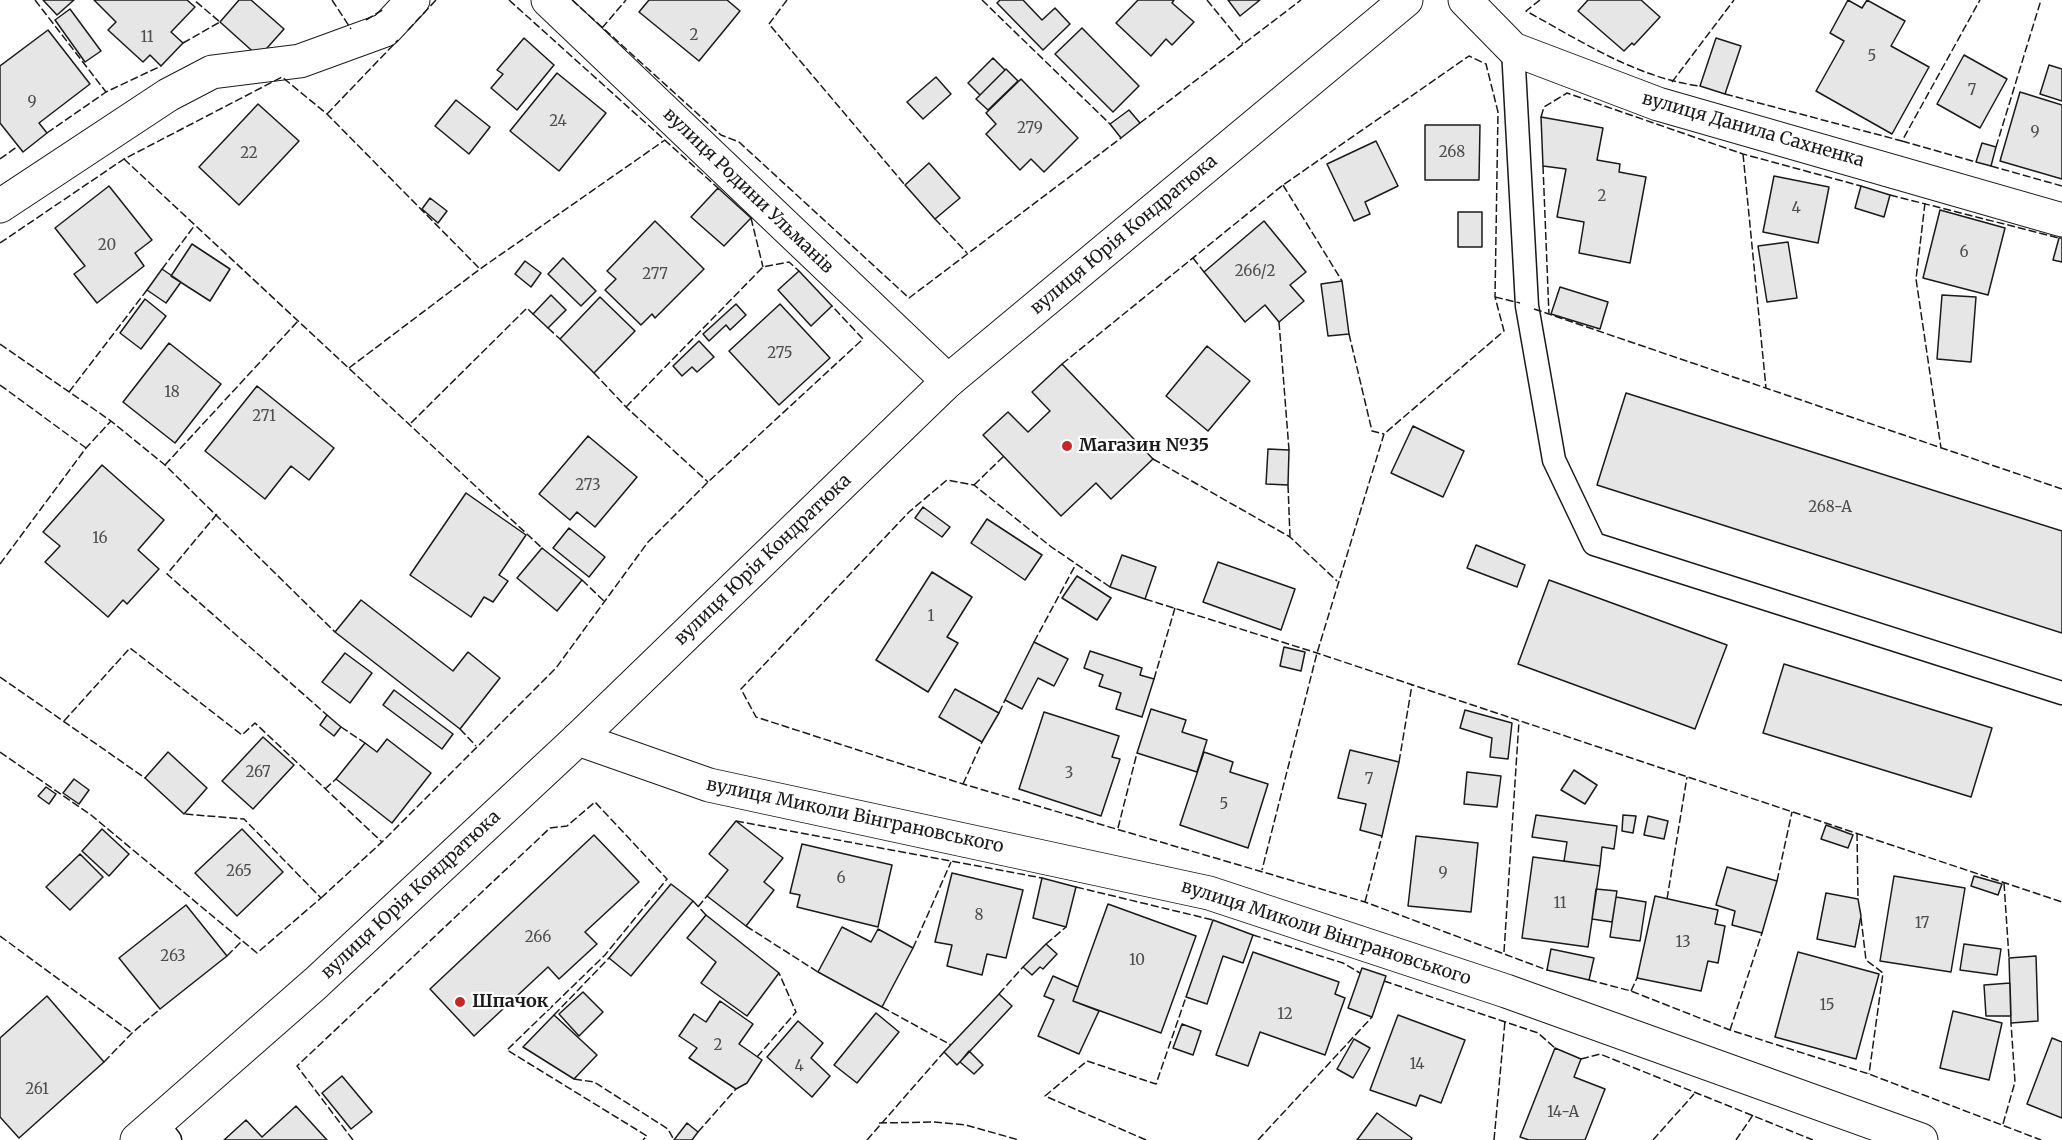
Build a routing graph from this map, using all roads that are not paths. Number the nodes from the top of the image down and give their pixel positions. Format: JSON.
{"nodes":[{"id":1,"x":413,"y":0,"type":"edge"},
{"id":2,"x":548,"y":0,"type":"edge"},
{"id":3,"x":1406,"y":0,"type":"edge"},
{"id":4,"x":1465,"y":0,"type":"edge"},
{"id":5,"x":1513,"y":49,"type":"junction"},
{"id":6,"x":0,"y":206,"type":"edge"},
{"id":7,"x":2062,"y":220,"type":"edge"},
{"id":8,"x":948,"y":381,"type":"junction"},
{"id":9,"x":2062,"y":693,"type":"edge"},
{"id":10,"x":578,"y":739,"type":"junction"},
{"id":11,"x":154,"y":1134,"type":"edge"},
{"id":12,"x":1921,"y":1140,"type":"edge"}],
"edges":[{"from":1,"to":6,"type":"street"},
{"from":2,"to":8,"type":"street","name":"вулиця Родини Ульманів"},
{"from":3,"to":8,"type":"street","name":"вулиця Юрія Кондратюка"},
{"from":4,"to":5,"type":"street","name":"вулиця Данила Сахненка"},
{"from":5,"to":7,"type":"street","name":"вулиця Данила Сахненка"},
{"from":5,"to":9,"type":"lane"},
{"from":8,"to":10,"type":"street","name":"вулиця Юрія Кондратюка"},
{"from":10,"to":11,"type":"street","name":"вулиця Юрія Кондратюка"},
{"from":10,"to":12,"type":"street","name":"вулиця Миколи Вінграновського"}]}
